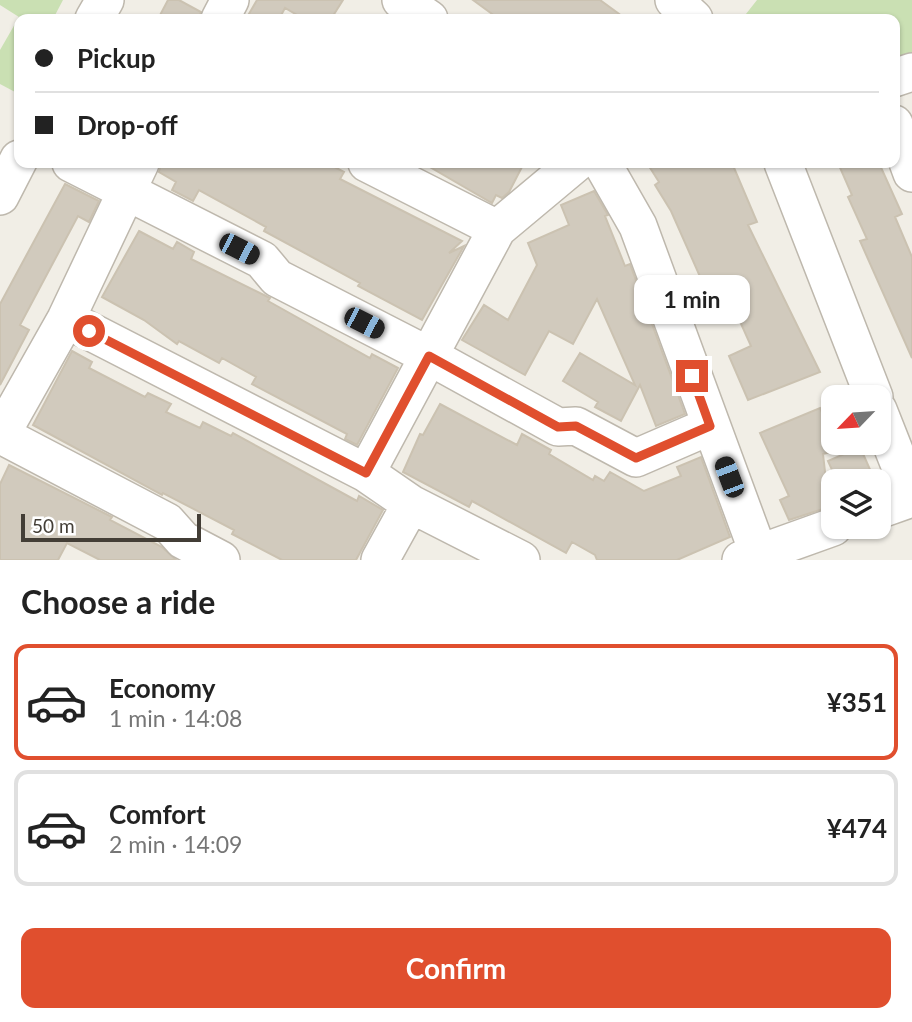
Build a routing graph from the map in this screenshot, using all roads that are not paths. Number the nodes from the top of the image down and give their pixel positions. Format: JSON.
{"nodes":[{"id":1,"x":401,"y":0,"type":"edge"},
{"id":2,"x":674,"y":0,"type":"edge"},
{"id":3,"x":422,"y":14,"type":"edge"},
{"id":4,"x":689,"y":14,"type":"edge"},
{"id":5,"x":900,"y":140,"type":"edge"},
{"id":6,"x":14,"y":168,"type":"edge"},
{"id":7,"x":94,"y":168,"type":"edge"},
{"id":8,"x":377,"y":168,"type":"edge"},
{"id":9,"x":570,"y":168,"type":"edge"},
{"id":10,"x":605,"y":168,"type":"edge"},
{"id":11,"x":785,"y":168,"type":"edge"},
{"id":12,"x":912,"y":173,"type":"edge"},
{"id":13,"x":132,"y":176,"type":"edge"},
{"id":14,"x":0,"y":196,"type":"edge"},
{"id":15,"x":497,"y":229,"type":"junction"},
{"id":16,"x":66,"y":319,"type":"junction"},
{"id":17,"x":429,"y":356,"type":"junction"},
{"id":18,"x":869,"y":385,"type":"edge"},
{"id":19,"x":710,"y":426,"type":"junction"},
{"id":20,"x":0,"y":435,"type":"edge"},
{"id":21,"x":891,"y":443,"type":"edge"},
{"id":22,"x":366,"y":473,"type":"junction"},
{"id":23,"x":912,"y":497,"type":"edge"},
{"id":24,"x":411,"y":504,"type":"junction"},
{"id":25,"x":891,"y":505,"type":"edge"},
{"id":26,"x":821,"y":532,"type":"edge"},
{"id":27,"x":754,"y":558,"type":"edge"},
{"id":28,"x":220,"y":560,"type":"edge"},
{"id":29,"x":380,"y":560,"type":"edge"},
{"id":30,"x":521,"y":560,"type":"edge"}],
"edges":[{"from":1,"to":3,"type":"street"},
{"from":2,"to":4,"type":"street"},
{"from":5,"to":12,"type":"street"},
{"from":6,"to":14,"type":"street"},
{"from":7,"to":13,"type":"street"},
{"from":8,"to":15,"type":"street"},
{"from":9,"to":15,"type":"street"},
{"from":10,"to":19,"type":"street"},
{"from":11,"to":18,"type":"street"},
{"from":13,"to":16,"type":"street"},
{"from":13,"to":17,"type":"street"},
{"from":15,"to":17,"type":"street"},
{"from":16,"to":20,"type":"street"},
{"from":16,"to":22,"type":"street"},
{"from":17,"to":19,"type":"street"},
{"from":17,"to":22,"type":"street"},
{"from":19,"to":27,"type":"street"},
{"from":20,"to":28,"type":"street"},
{"from":21,"to":23,"type":"street"},
{"from":22,"to":24,"type":"street"},
{"from":23,"to":25,"type":"street"},
{"from":24,"to":29,"type":"street"},
{"from":24,"to":30,"type":"street"},
{"from":26,"to":27,"type":"street"}]}
